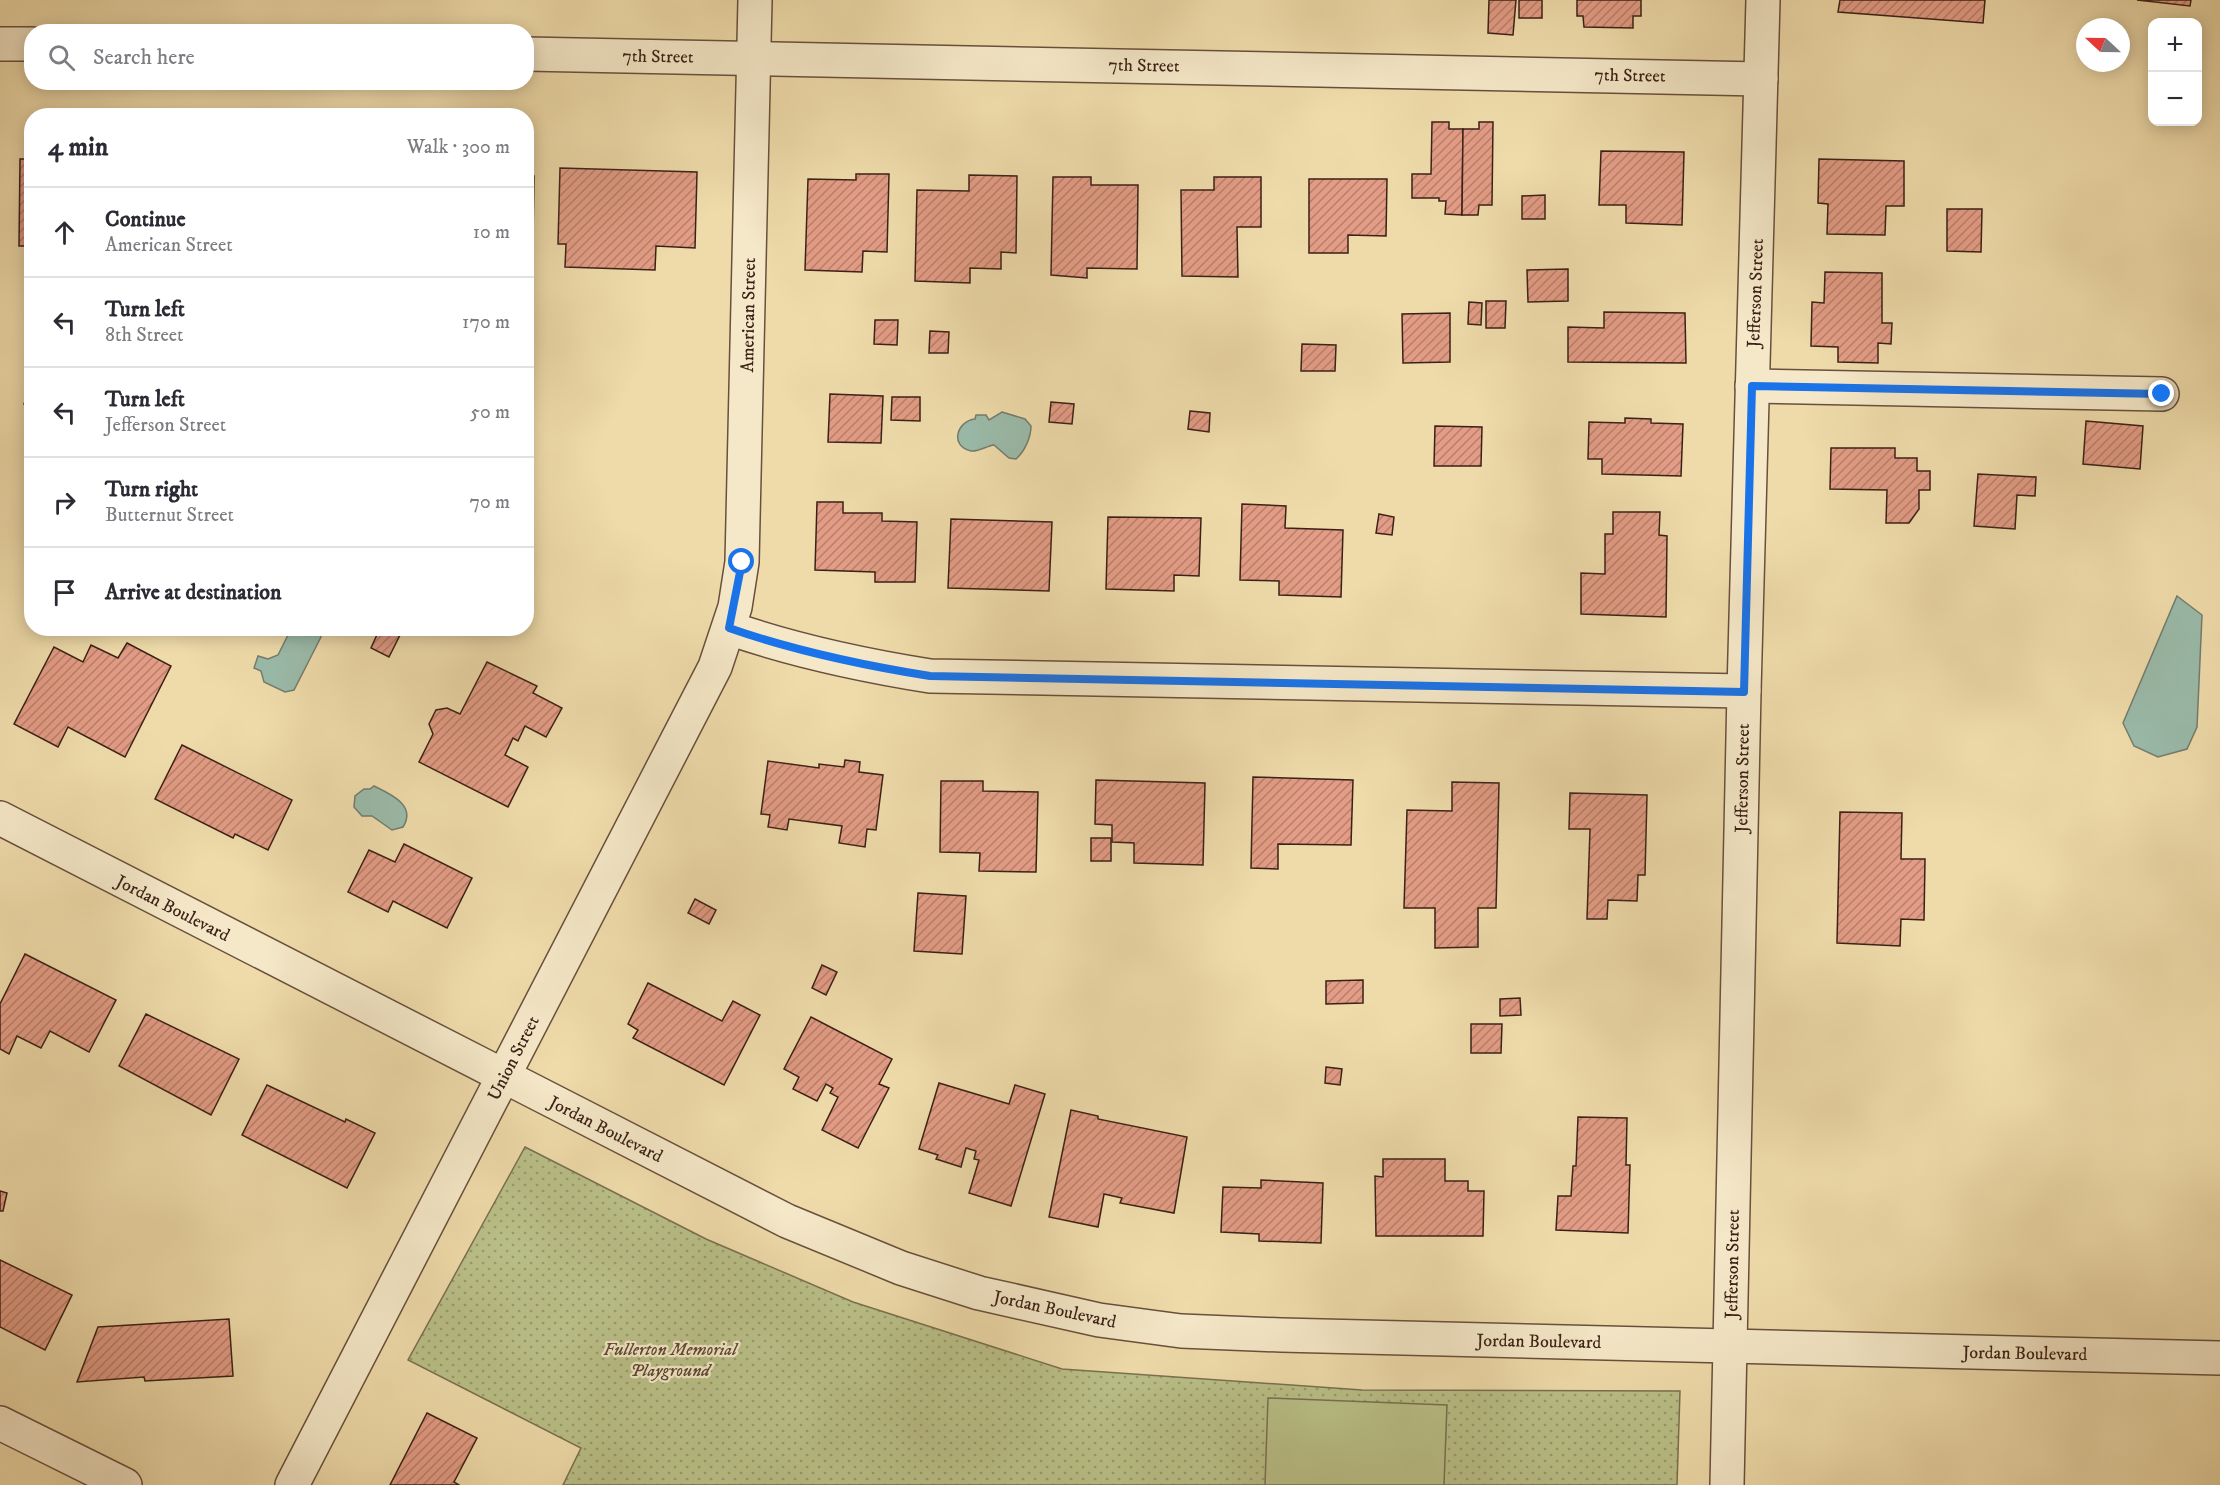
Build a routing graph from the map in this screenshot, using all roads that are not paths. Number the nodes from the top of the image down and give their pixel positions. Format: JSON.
{"nodes":[{"id":1,"x":755,"y":0,"type":"edge"},
{"id":2,"x":1763,"y":0,"type":"edge"},
{"id":3,"x":0,"y":44,"type":"edge"},
{"id":4,"x":24,"y":44,"type":"edge"},
{"id":5,"x":534,"y":54,"type":"edge"},
{"id":6,"x":754,"y":58,"type":"junction"},
{"id":7,"x":1761,"y":78,"type":"junction"},
{"id":8,"x":1752,"y":386,"type":"junction"},
{"id":9,"x":2162,"y":394,"type":"dead end"},
{"id":10,"x":729,"y":628,"type":"junction"},
{"id":11,"x":1744,"y":692,"type":"junction"},
{"id":12,"x":0,"y":818,"type":"edge"},
{"id":13,"x":504,"y":1077,"type":"junction"},
{"id":14,"x":1730,"y":1346,"type":"junction"},
{"id":15,"x":2220,"y":1358,"type":"edge"},
{"id":16,"x":0,"y":1423,"type":"edge"},
{"id":17,"x":125,"y":1485,"type":"edge"},
{"id":18,"x":292,"y":1485,"type":"edge"},
{"id":19,"x":1727,"y":1485,"type":"edge"}],
"edges":[{"from":1,"to":6,"type":"street","name":"American Street"},
{"from":2,"to":7,"type":"street","name":"Jefferson Street"},
{"from":3,"to":4,"type":"street"},
{"from":5,"to":6,"type":"street","name":"7th Street"},
{"from":6,"to":7,"type":"street","name":"7th Street"},
{"from":6,"to":10,"type":"street","name":"American Street"},
{"from":7,"to":8,"type":"street","name":"Jefferson Street"},
{"from":8,"to":9,"type":"street"},
{"from":8,"to":11,"type":"street","name":"Jefferson Street"},
{"from":10,"to":11,"type":"street"},
{"from":10,"to":13,"type":"street","name":"Union Street"},
{"from":11,"to":14,"type":"street","name":"Jefferson Street"},
{"from":12,"to":13,"type":"street","name":"Jordan Boulevard"},
{"from":13,"to":14,"type":"street","name":"Jordan Boulevard"},
{"from":13,"to":18,"type":"street","name":"Union Street"},
{"from":14,"to":15,"type":"street","name":"Jordan Boulevard"},
{"from":14,"to":19,"type":"street","name":"Jefferson Street"},
{"from":16,"to":17,"type":"street"}]}
